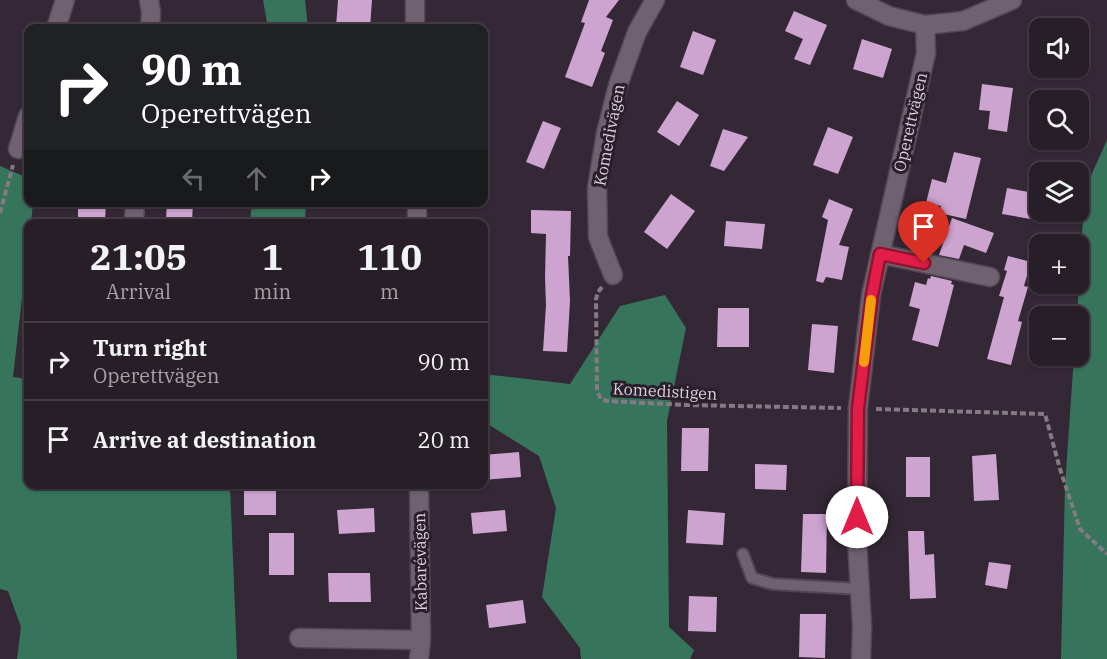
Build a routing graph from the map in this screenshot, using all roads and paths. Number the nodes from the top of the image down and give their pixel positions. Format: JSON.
{"nodes":[{"id":1,"x":65,"y":0,"type":"edge"},
{"id":2,"x":149,"y":0,"type":"edge"},
{"id":3,"x":415,"y":0,"type":"edge"},
{"id":4,"x":655,"y":0,"type":"edge"},
{"id":5,"x":856,"y":0,"type":"edge"},
{"id":6,"x":1012,"y":0,"type":"edge"},
{"id":7,"x":57,"y":24,"type":"edge"},
{"id":8,"x":150,"y":24,"type":"edge"},
{"id":9,"x":415,"y":24,"type":"edge"},
{"id":10,"x":925,"y":25,"type":"junction"},
{"id":11,"x":24,"y":129,"type":"edge"},
{"id":12,"x":18,"y":149,"type":"joint"},
{"id":13,"x":0,"y":213,"type":"edge"},
{"id":14,"x":880,"y":254,"type":"junction"},
{"id":15,"x":614,"y":275,"type":"joint"},
{"id":16,"x":990,"y":277,"type":"dead end"},
{"id":17,"x":858,"y":408,"type":"junction"},
{"id":18,"x":419,"y":489,"type":"edge"},
{"id":19,"x":743,"y":554,"type":"dead end"},
{"id":20,"x":1107,"y":554,"type":"edge"},
{"id":21,"x":860,"y":589,"type":"junction"},
{"id":22,"x":299,"y":638,"type":"dead end"},
{"id":23,"x":421,"y":640,"type":"junction"},
{"id":24,"x":419,"y":659,"type":"edge"},
{"id":25,"x":861,"y":659,"type":"edge"}],
"edges":[{"from":1,"to":7,"type":"street"},
{"from":2,"to":8,"type":"street"},
{"from":3,"to":9,"type":"street"},
{"from":4,"to":15,"type":"street","name":"Komedivägen"},
{"from":5,"to":10,"type":"street"},
{"from":6,"to":10,"type":"street"},
{"from":10,"to":14,"type":"street","name":"Operettvägen"},
{"from":11,"to":12,"type":"street"},
{"from":12,"to":13,"type":"path"},
{"from":14,"to":16,"type":"street"},
{"from":14,"to":17,"type":"street","name":"Operettvägen"},
{"from":15,"to":17,"type":"path","name":"Komedistigen"},
{"from":17,"to":20,"type":"path"},
{"from":17,"to":21,"type":"street","name":"Operettvägen"},
{"from":18,"to":23,"type":"street","name":"Kabarévägen"},
{"from":19,"to":21,"type":"lane"},
{"from":21,"to":25,"type":"street","name":"Operettvägen"},
{"from":22,"to":23,"type":"street"},
{"from":23,"to":24,"type":"street","name":"Kabarévägen"}]}
